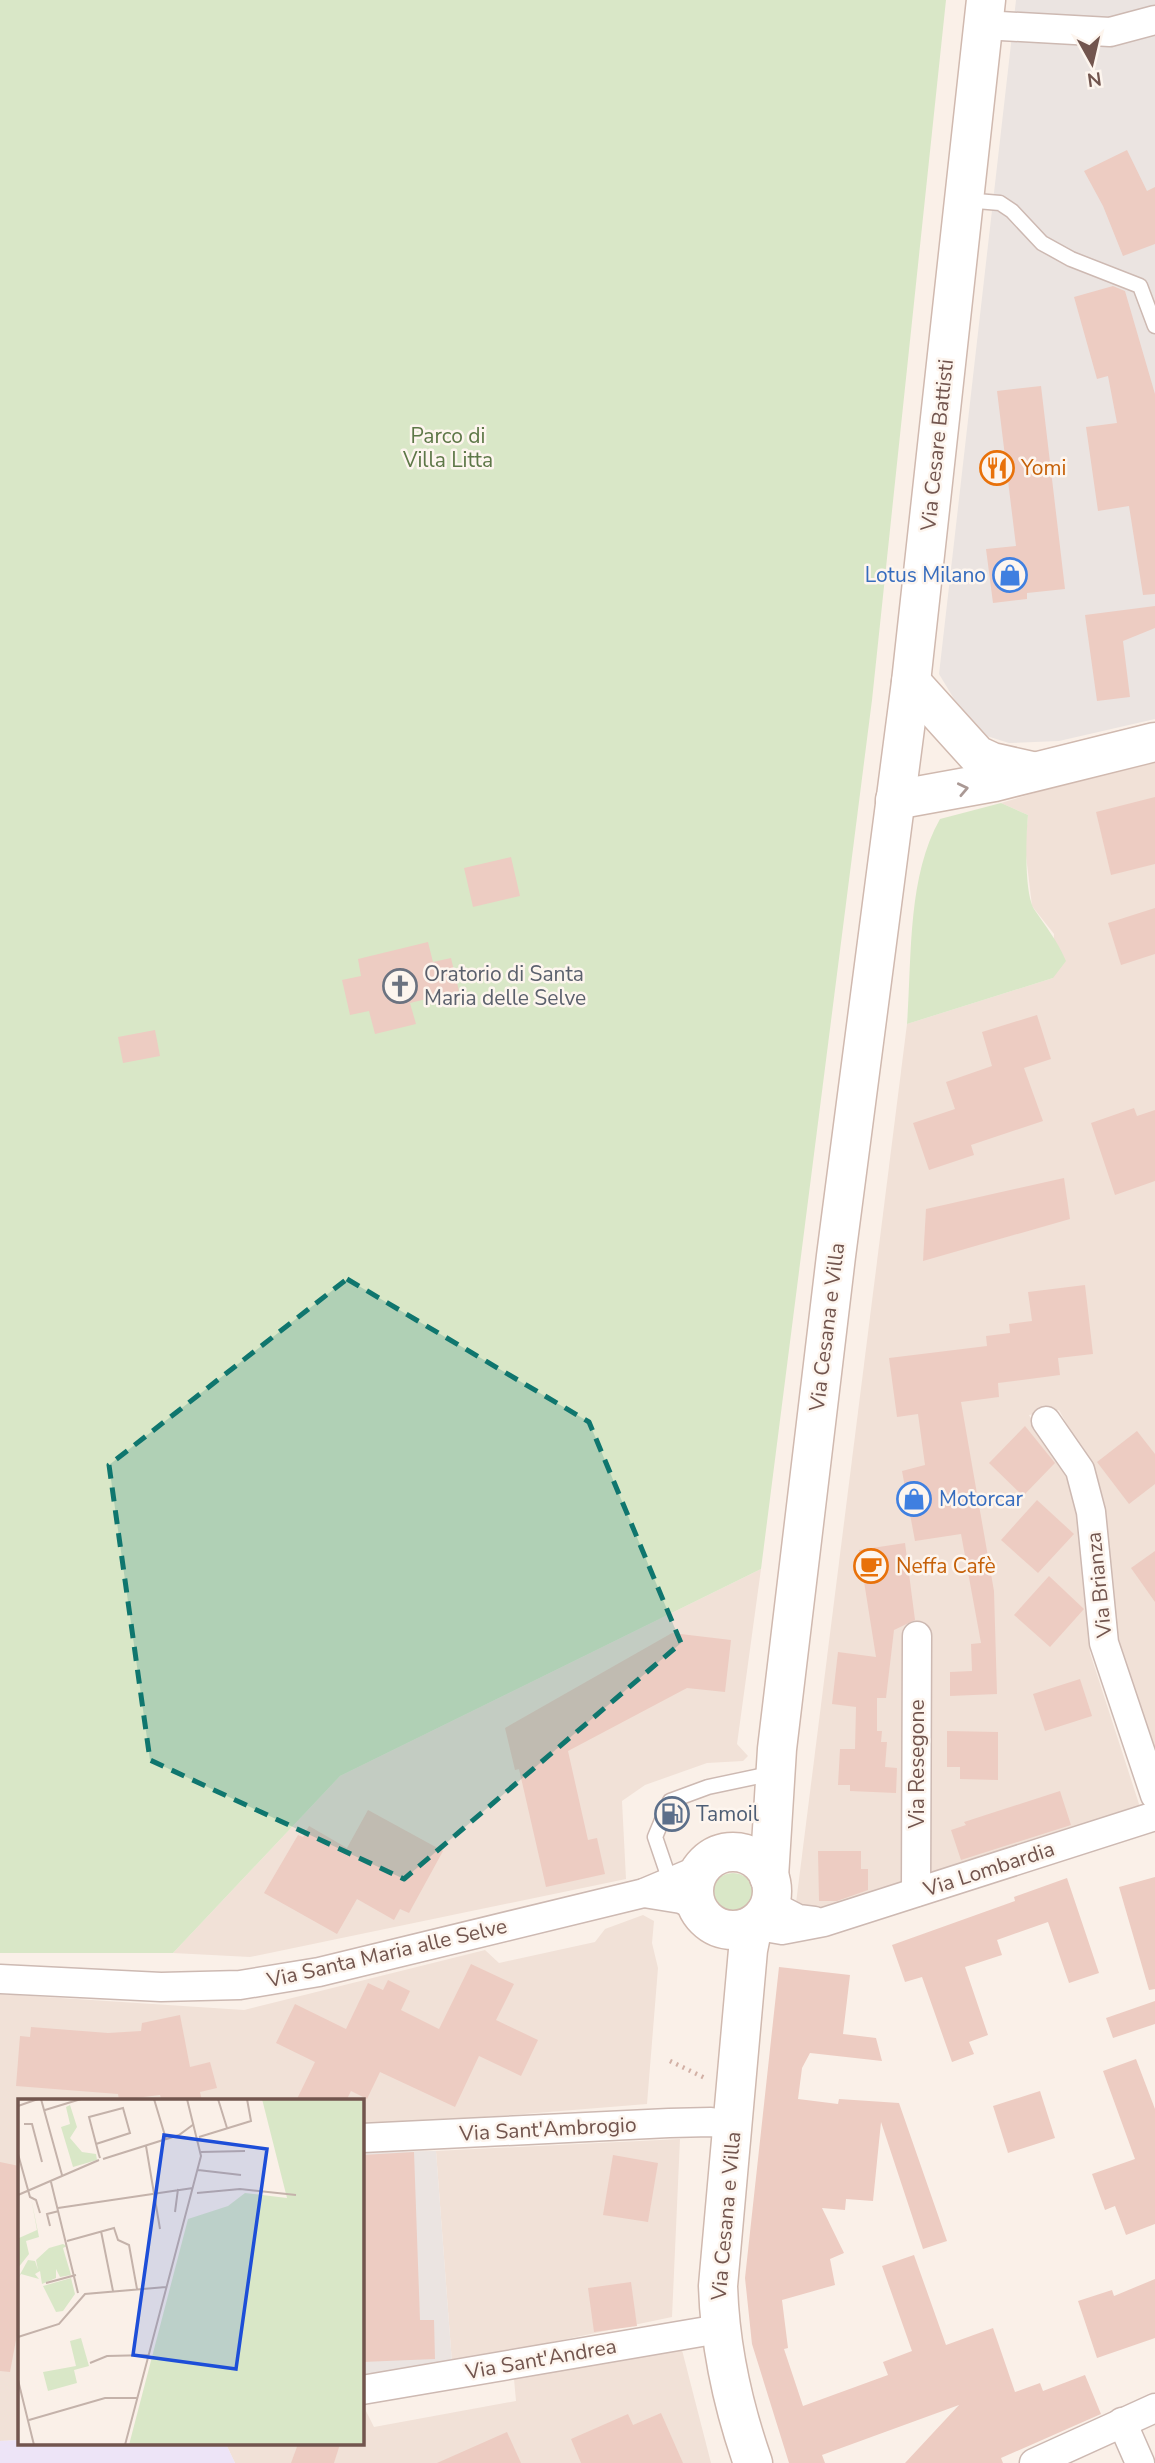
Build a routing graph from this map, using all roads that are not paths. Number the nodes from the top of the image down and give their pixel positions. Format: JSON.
{"nodes":[{"id":1,"x":985,"y":13,"type":"edge"},
{"id":2,"x":1155,"y":20,"type":"edge"},
{"id":3,"x":964,"y":200,"type":"junction"},
{"id":4,"x":1155,"y":326,"type":"edge"},
{"id":5,"x":911,"y":682,"type":"junction"},
{"id":6,"x":1155,"y":742,"type":"edge"},
{"id":7,"x":901,"y":750,"type":"junction"},
{"id":8,"x":977,"y":755,"type":"junction"},
{"id":9,"x":1034,"y":771,"type":"junction"},
{"id":10,"x":895,"y":800,"type":"junction"},
{"id":11,"x":882,"y":906,"type":"joint"},
{"id":12,"x":1046,"y":1421,"type":"dead end"},
{"id":13,"x":917,"y":1636,"type":"dead end"},
{"id":14,"x":773,"y":1765,"type":"junction"},
{"id":15,"x":1155,"y":1795,"type":"edge"},
{"id":16,"x":1155,"y":1816,"type":"edge"},
{"id":17,"x":916,"y":1892,"type":"junction"},
{"id":18,"x":721,"y":1894,"type":"junction"},
{"id":19,"x":0,"y":1979,"type":"edge"},
{"id":20,"x":722,"y":2124,"type":"junction"},
{"id":21,"x":364,"y":2138,"type":"edge"},
{"id":22,"x":719,"y":2329,"type":"junction"},
{"id":23,"x":364,"y":2390,"type":"edge"},
{"id":24,"x":1155,"y":2408,"type":"edge"},
{"id":25,"x":1122,"y":2422,"type":"junction"},
{"id":26,"x":753,"y":2463,"type":"edge"},
{"id":27,"x":1034,"y":2463,"type":"edge"},
{"id":28,"x":1140,"y":2463,"type":"edge"}],
"edges":[{"from":1,"to":2,"type":"street","name":"Via Cesare Battisti"},
{"from":1,"to":3,"type":"main road","name":"Via Cesare Battisti"},
{"from":3,"to":4,"type":"lane"},
{"from":3,"to":5,"type":"main road","name":"Via Cesare Battisti"},
{"from":5,"to":7,"type":"main road","name":"Via Cesare Battisti"},
{"from":5,"to":8,"type":"main road"},
{"from":6,"to":9,"type":"main road"},
{"from":7,"to":8,"type":"main road"},
{"from":7,"to":10,"type":"main road","name":"Via Cesare Battisti"},
{"from":8,"to":9,"type":"main road"},
{"from":10,"to":9,"type":"main road","one_way":true},
{"from":10,"to":11,"type":"main road","name":"Via Cesare Battisti"},
{"from":11,"to":14,"type":"main road","name":"Via Cesana e Villa"},
{"from":12,"to":15,"type":"street","name":"Via Brianza"},
{"from":13,"to":17,"type":"street","name":"Via Resegone"},
{"from":14,"to":18,"type":"main road","name":"Via Cesana e Villa"},
{"from":14,"to":18,"type":"lane"},
{"from":16,"to":17,"type":"street","name":"Via Lombardia"},
{"from":17,"to":18,"type":"street","name":"Via Lombardia"},
{"from":18,"to":19,"type":"street","name":"Via Santa Maria alle Selve"},
{"from":18,"to":20,"type":"main road","name":"Via Cesana e Villa"},
{"from":20,"to":21,"type":"street","name":"Via Sant'Ambrogio"},
{"from":20,"to":22,"type":"main road","name":"Via Cesana e Villa"},
{"from":22,"to":23,"type":"street","name":"Via Sant'Andrea"},
{"from":22,"to":26,"type":"main road","name":"Via Cesana e Villa"},
{"from":24,"to":25,"type":"street"},
{"from":25,"to":27,"type":"street"},
{"from":25,"to":28,"type":"street"}]}
